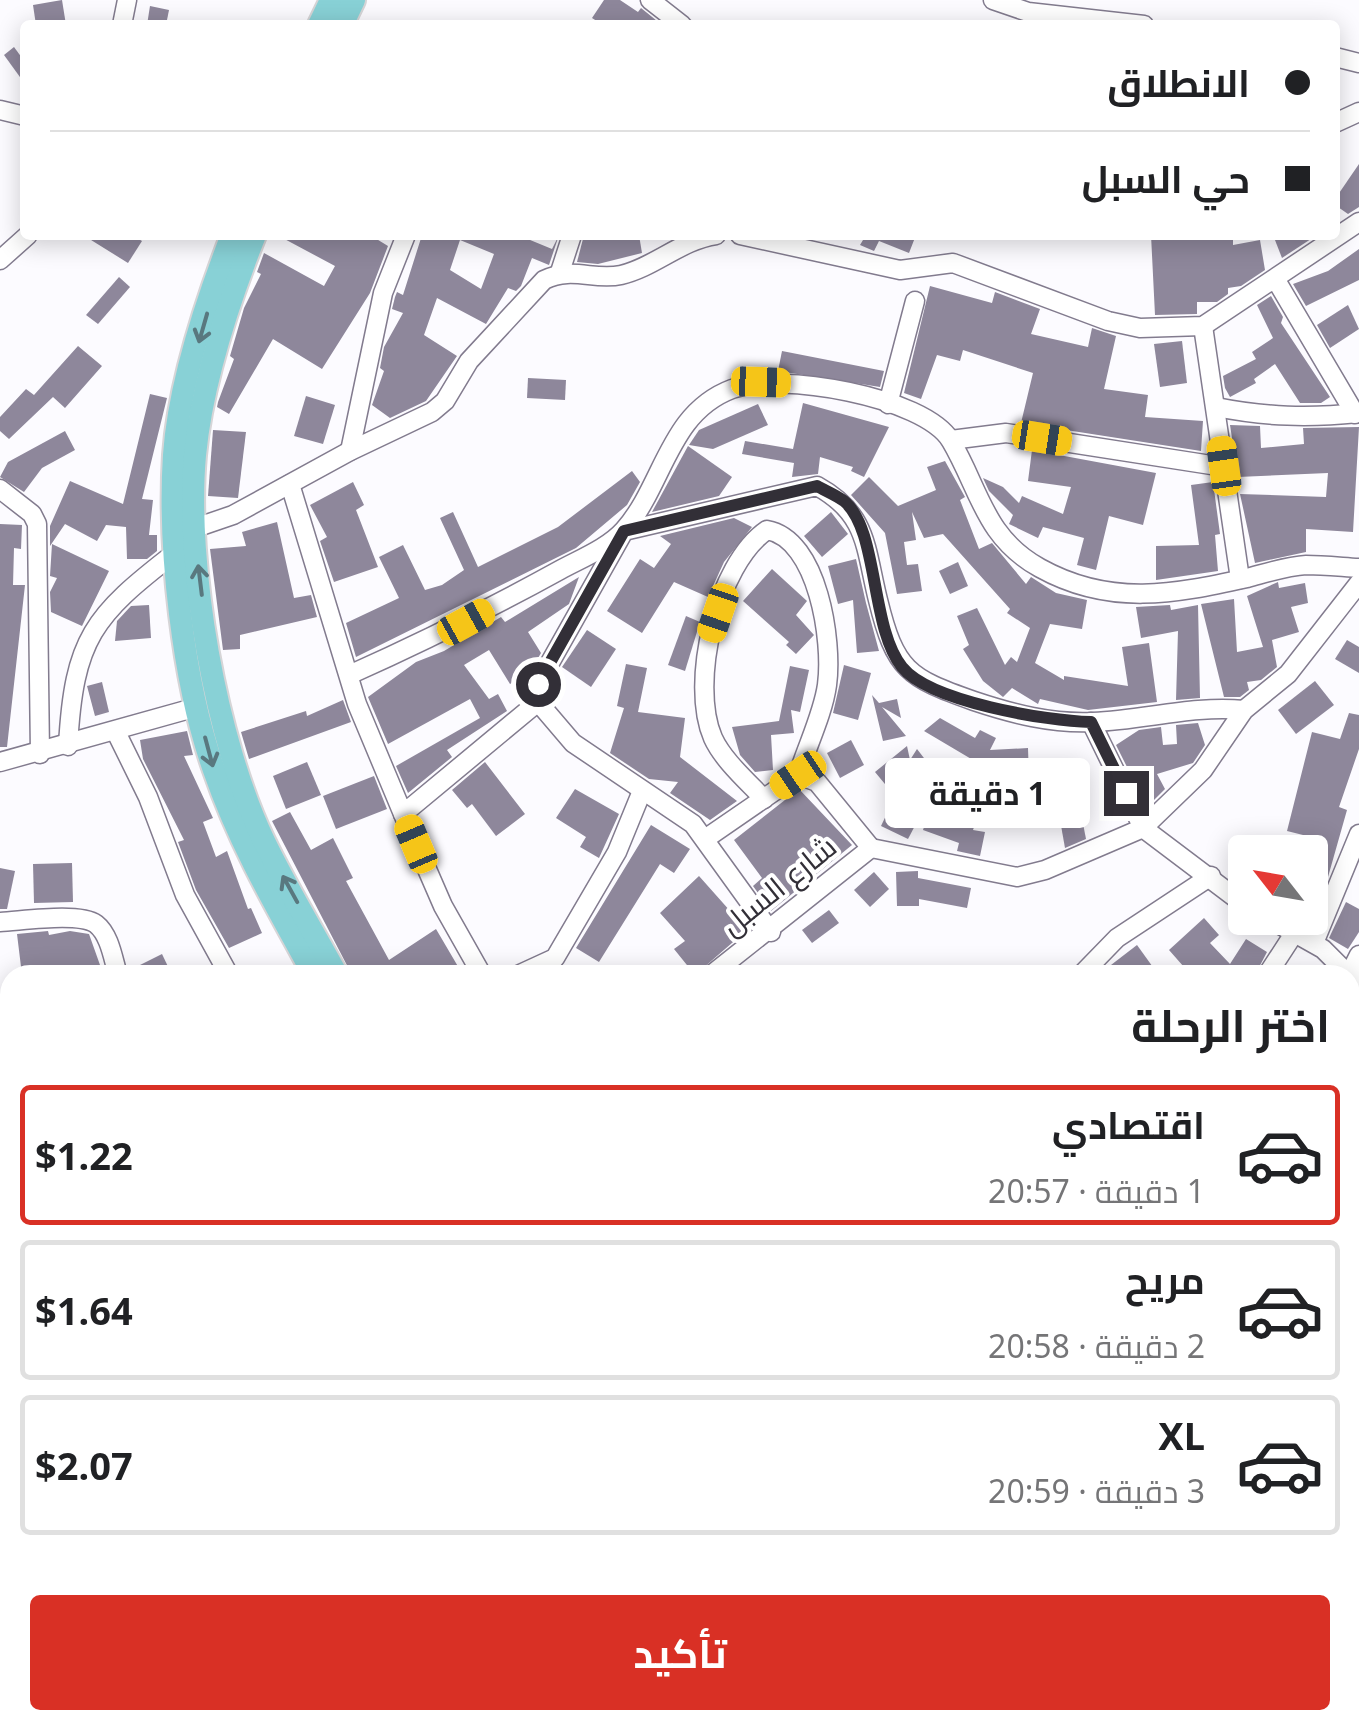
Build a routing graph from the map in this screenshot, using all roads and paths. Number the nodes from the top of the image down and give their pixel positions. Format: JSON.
{"nodes":[{"id":1,"x":650,"y":0,"type":"edge"},
{"id":2,"x":993,"y":0,"type":"edge"},
{"id":3,"x":676,"y":20,"type":"edge"},
{"id":4,"x":1099,"y":20,"type":"edge"},
{"id":5,"x":22,"y":240,"type":"edge"},
{"id":6,"x":230,"y":240,"type":"edge"},
{"id":7,"x":253,"y":240,"type":"edge"},
{"id":8,"x":404,"y":240,"type":"edge"},
{"id":9,"x":570,"y":240,"type":"edge"},
{"id":10,"x":694,"y":240,"type":"edge"},
{"id":11,"x":779,"y":240,"type":"edge"},
{"id":12,"x":1333,"y":240,"type":"edge"},
{"id":13,"x":0,"y":260,"type":"edge"},
{"id":14,"x":560,"y":272,"type":"junction"},
{"id":15,"x":1276,"y":280,"type":"junction"},
{"id":16,"x":915,"y":301,"type":"dead end"},
{"id":17,"x":1203,"y":326,"type":"junction"},
{"id":18,"x":888,"y":404,"type":"junction"},
{"id":19,"x":1216,"y":407,"type":"junction"},
{"id":20,"x":1357,"y":414,"type":"edge"},
{"id":21,"x":951,"y":440,"type":"junction"},
{"id":22,"x":350,"y":450,"type":"junction"},
{"id":23,"x":1224,"y":466,"type":"junction"},
{"id":24,"x":290,"y":484,"type":"junction"},
{"id":25,"x":0,"y":489,"type":"edge"},
{"id":26,"x":195,"y":528,"type":"junction"},
{"id":27,"x":624,"y":531,"type":"junction"},
{"id":28,"x":176,"y":552,"type":"junction"},
{"id":29,"x":1359,"y":568,"type":"edge"},
{"id":30,"x":1240,"y":579,"type":"junction"},
{"id":31,"x":1359,"y":582,"type":"edge"},
{"id":32,"x":350,"y":676,"type":"junction"},
{"id":33,"x":538,"y":702,"type":"junction"},
{"id":34,"x":197,"y":707,"type":"junction"},
{"id":35,"x":1244,"y":710,"type":"junction"},
{"id":36,"x":1091,"y":722,"type":"junction"},
{"id":37,"x":116,"y":732,"type":"junction"},
{"id":38,"x":68,"y":746,"type":"junction"},
{"id":39,"x":40,"y":754,"type":"junction"},
{"id":40,"x":2,"y":766,"type":"edge"},
{"id":41,"x":798,"y":775,"type":"junction"},
{"id":42,"x":642,"y":791,"type":"junction"},
{"id":43,"x":764,"y":798,"type":"junction"},
{"id":44,"x":404,"y":814,"type":"junction"},
{"id":45,"x":1143,"y":828,"type":"junction"},
{"id":46,"x":1359,"y":834,"type":"edge"},
{"id":47,"x":705,"y":839,"type":"junction"},
{"id":48,"x":871,"y":848,"type":"junction"},
{"id":49,"x":1211,"y":876,"type":"junction"},
{"id":50,"x":1228,"y":890,"type":"edge"},
{"id":51,"x":0,"y":922,"type":"edge"},
{"id":52,"x":771,"y":932,"type":"junction"},
{"id":53,"x":1293,"y":935,"type":"edge"},
{"id":54,"x":1300,"y":935,"type":"edge"},
{"id":55,"x":1314,"y":944,"type":"junction"},
{"id":56,"x":115,"y":965,"type":"edge"},
{"id":57,"x":222,"y":965,"type":"edge"},
{"id":58,"x":309,"y":965,"type":"edge"},
{"id":59,"x":332,"y":965,"type":"edge"},
{"id":60,"x":476,"y":965,"type":"edge"},
{"id":61,"x":540,"y":965,"type":"edge"},
{"id":62,"x":725,"y":965,"type":"edge"},
{"id":63,"x":1090,"y":965,"type":"edge"},
{"id":64,"x":1274,"y":965,"type":"edge"},
{"id":65,"x":1338,"y":965,"type":"edge"},
{"id":66,"x":0,"y":1576,"type":"edge"},
{"id":67,"x":0,"y":1593,"type":"edge"}],
"edges":[{"from":1,"to":3,"type":"street"},
{"from":2,"to":4,"type":"street"},
{"from":5,"to":13,"type":"street"},
{"from":6,"to":28,"type":"main road","one_way":true},
{"from":7,"to":26,"type":"main road"},
{"from":8,"to":22,"type":"street"},
{"from":9,"to":14,"type":"street"},
{"from":10,"to":14,"type":"street"},
{"from":11,"to":17,"type":"street"},
{"from":12,"to":15,"type":"street"},
{"from":14,"to":22,"type":"street"},
{"from":15,"to":17,"type":"street"},
{"from":15,"to":20,"type":"street"},
{"from":16,"to":18,"type":"street"},
{"from":17,"to":19,"type":"street"},
{"from":18,"to":21,"type":"street"},
{"from":18,"to":27,"type":"street"},
{"from":19,"to":20,"type":"street"},
{"from":19,"to":23,"type":"street"},
{"from":21,"to":23,"type":"street"},
{"from":21,"to":30,"type":"street"},
{"from":22,"to":24,"type":"street"},
{"from":23,"to":30,"type":"street"},
{"from":24,"to":26,"type":"street"},
{"from":24,"to":32,"type":"street"},
{"from":25,"to":39,"type":"street"},
{"from":59,"to":26,"type":"main road","one_way":true},
{"from":27,"to":32,"type":"street"},
{"from":27,"to":33,"type":"street"},
{"from":27,"to":36,"type":"street"},
{"from":28,"to":34,"type":"main road"},
{"from":28,"to":38,"type":"street"},
{"from":29,"to":30,"type":"street"},
{"from":31,"to":35,"type":"street","name":"شارع السبل"},
{"from":32,"to":44,"type":"street"},
{"from":33,"to":42,"type":"street"},
{"from":33,"to":44,"type":"street"},
{"from":34,"to":37,"type":"street"},
{"from":34,"to":58,"type":"main road","one_way":true},
{"from":35,"to":36,"type":"street"},
{"from":35,"to":45,"type":"street","name":"شارع السبل"},
{"from":36,"to":45,"type":"street"},
{"from":37,"to":38,"type":"street"},
{"from":37,"to":57,"type":"street"},
{"from":38,"to":39,"type":"street"},
{"from":39,"to":40,"type":"street"},
{"from":41,"to":43,"type":"street"},
{"from":41,"to":43,"type":"street"},
{"from":41,"to":48,"type":"street"},
{"from":42,"to":47,"type":"street"},
{"from":42,"to":61,"type":"street"},
{"from":43,"to":47,"type":"street"},
{"from":44,"to":60,"type":"street"},
{"from":45,"to":48,"type":"street","name":"شارع السبل"},
{"from":45,"to":49,"type":"street"},
{"from":46,"to":55,"type":"street"},
{"from":47,"to":52,"type":"street"},
{"from":48,"to":52,"type":"street","name":"شارع السبل"},
{"from":49,"to":50,"type":"street"},
{"from":49,"to":63,"type":"street"},
{"from":51,"to":56,"type":"street"},
{"from":52,"to":62,"type":"street","name":"شارع السبل"},
{"from":53,"to":64,"type":"street"},
{"from":54,"to":55,"type":"street"},
{"from":55,"to":65,"type":"street"},
{"from":66,"to":67,"type":"street"}]}
